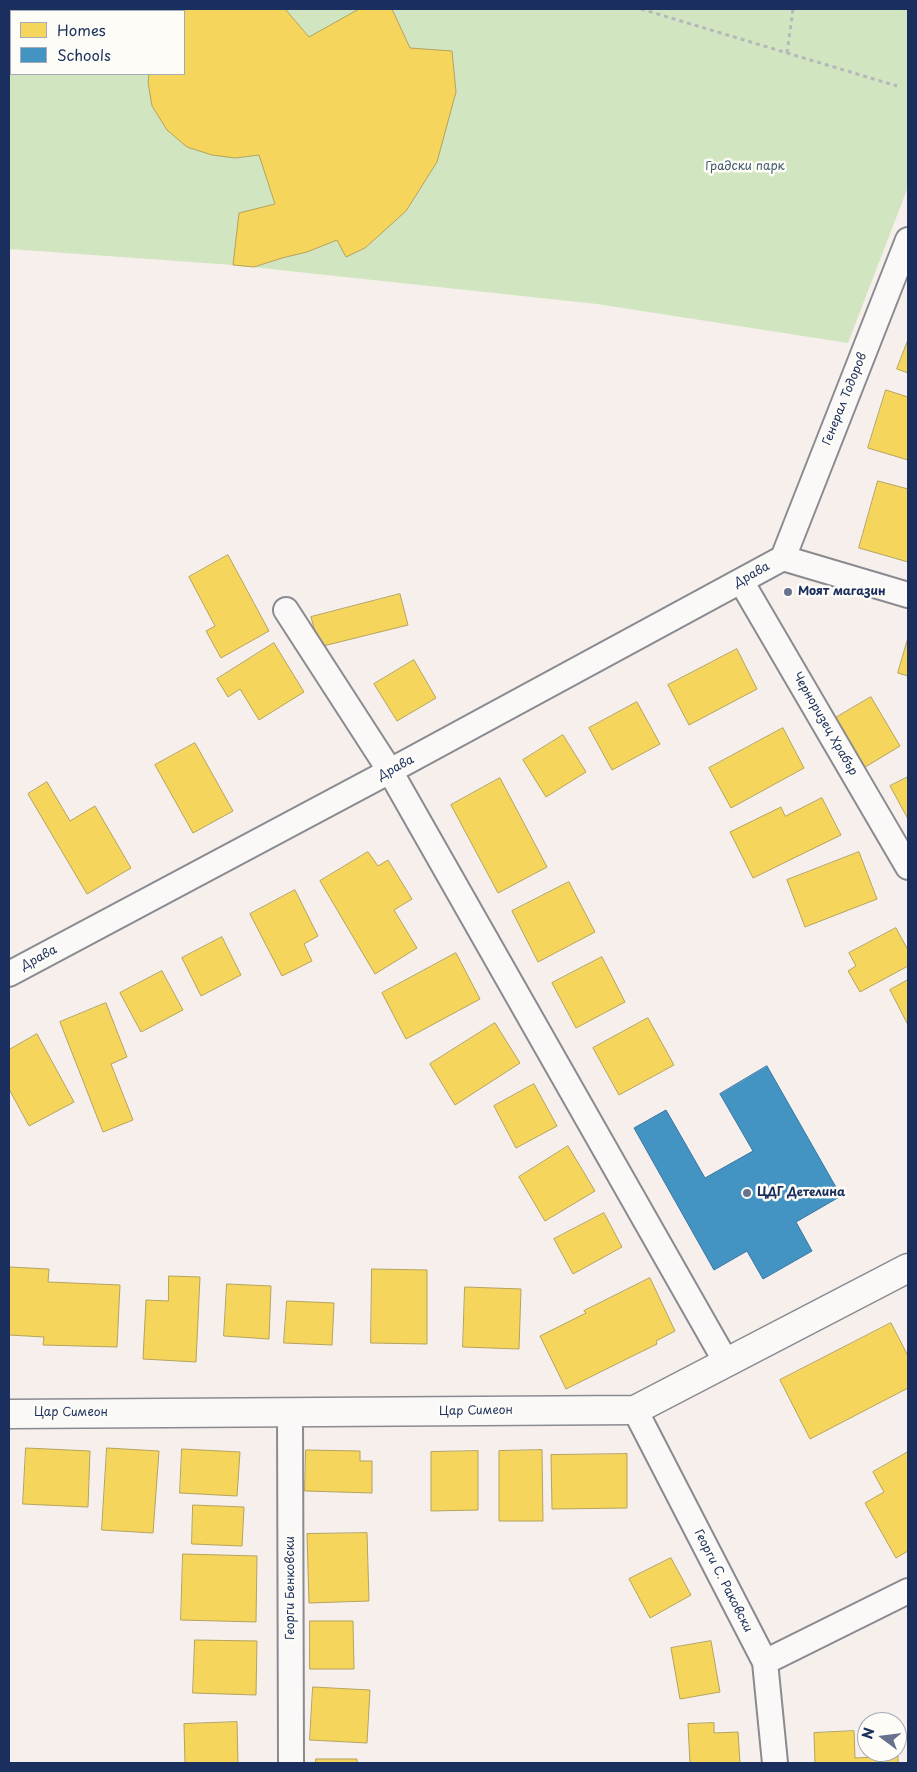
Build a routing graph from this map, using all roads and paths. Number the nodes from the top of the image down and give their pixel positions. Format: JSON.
{"nodes":[{"id":1,"x":640,"y":9,"type":"edge"},
{"id":2,"x":793,"y":9,"type":"edge"},
{"id":3,"x":787,"y":53,"type":"junction"},
{"id":4,"x":896,"y":86,"type":"dead end"},
{"id":5,"x":908,"y":240,"type":"edge"},
{"id":6,"x":782,"y":558,"type":"junction"},
{"id":7,"x":741,"y":581,"type":"junction"},
{"id":8,"x":908,"y":595,"type":"edge"},
{"id":9,"x":286,"y":610,"type":"dead end"},
{"id":10,"x":390,"y":771,"type":"junction"},
{"id":11,"x":908,"y":867,"type":"edge"},
{"id":12,"x":9,"y":974,"type":"edge"},
{"id":13,"x":907,"y":1272,"type":"edge"},
{"id":14,"x":726,"y":1362,"type":"junction"},
{"id":15,"x":635,"y":1410,"type":"junction"},
{"id":16,"x":290,"y":1413,"type":"junction"},
{"id":17,"x":9,"y":1414,"type":"edge"},
{"id":18,"x":908,"y":1591,"type":"edge"},
{"id":19,"x":765,"y":1662,"type":"junction"},
{"id":20,"x":291,"y":1763,"type":"edge"},
{"id":21,"x":775,"y":1763,"type":"edge"}],
"edges":[{"from":1,"to":3,"type":"path"},
{"from":2,"to":3,"type":"path"},
{"from":3,"to":4,"type":"path"},
{"from":5,"to":6,"type":"street","name":"Генерал Тодоров"},
{"from":6,"to":7,"type":"street","name":"Драва"},
{"from":6,"to":8,"type":"street"},
{"from":7,"to":10,"type":"street","name":"Драва"},
{"from":7,"to":11,"type":"street","name":"Черноризец Храбър"},
{"from":9,"to":10,"type":"street"},
{"from":10,"to":12,"type":"street","name":"Драва"},
{"from":10,"to":14,"type":"street"},
{"from":13,"to":14,"type":"street","name":"Цар Симеон"},
{"from":14,"to":15,"type":"street","name":"Цар Симеон"},
{"from":15,"to":16,"type":"street","name":"Цар Симеон"},
{"from":15,"to":19,"type":"street","name":"Георги С. Раковски"},
{"from":16,"to":17,"type":"street","name":"Цар Симеон"},
{"from":16,"to":20,"type":"street","name":"Георги Бенковски"},
{"from":18,"to":19,"type":"street"},
{"from":19,"to":21,"type":"street","name":"Георги С. Раковски"}]}
